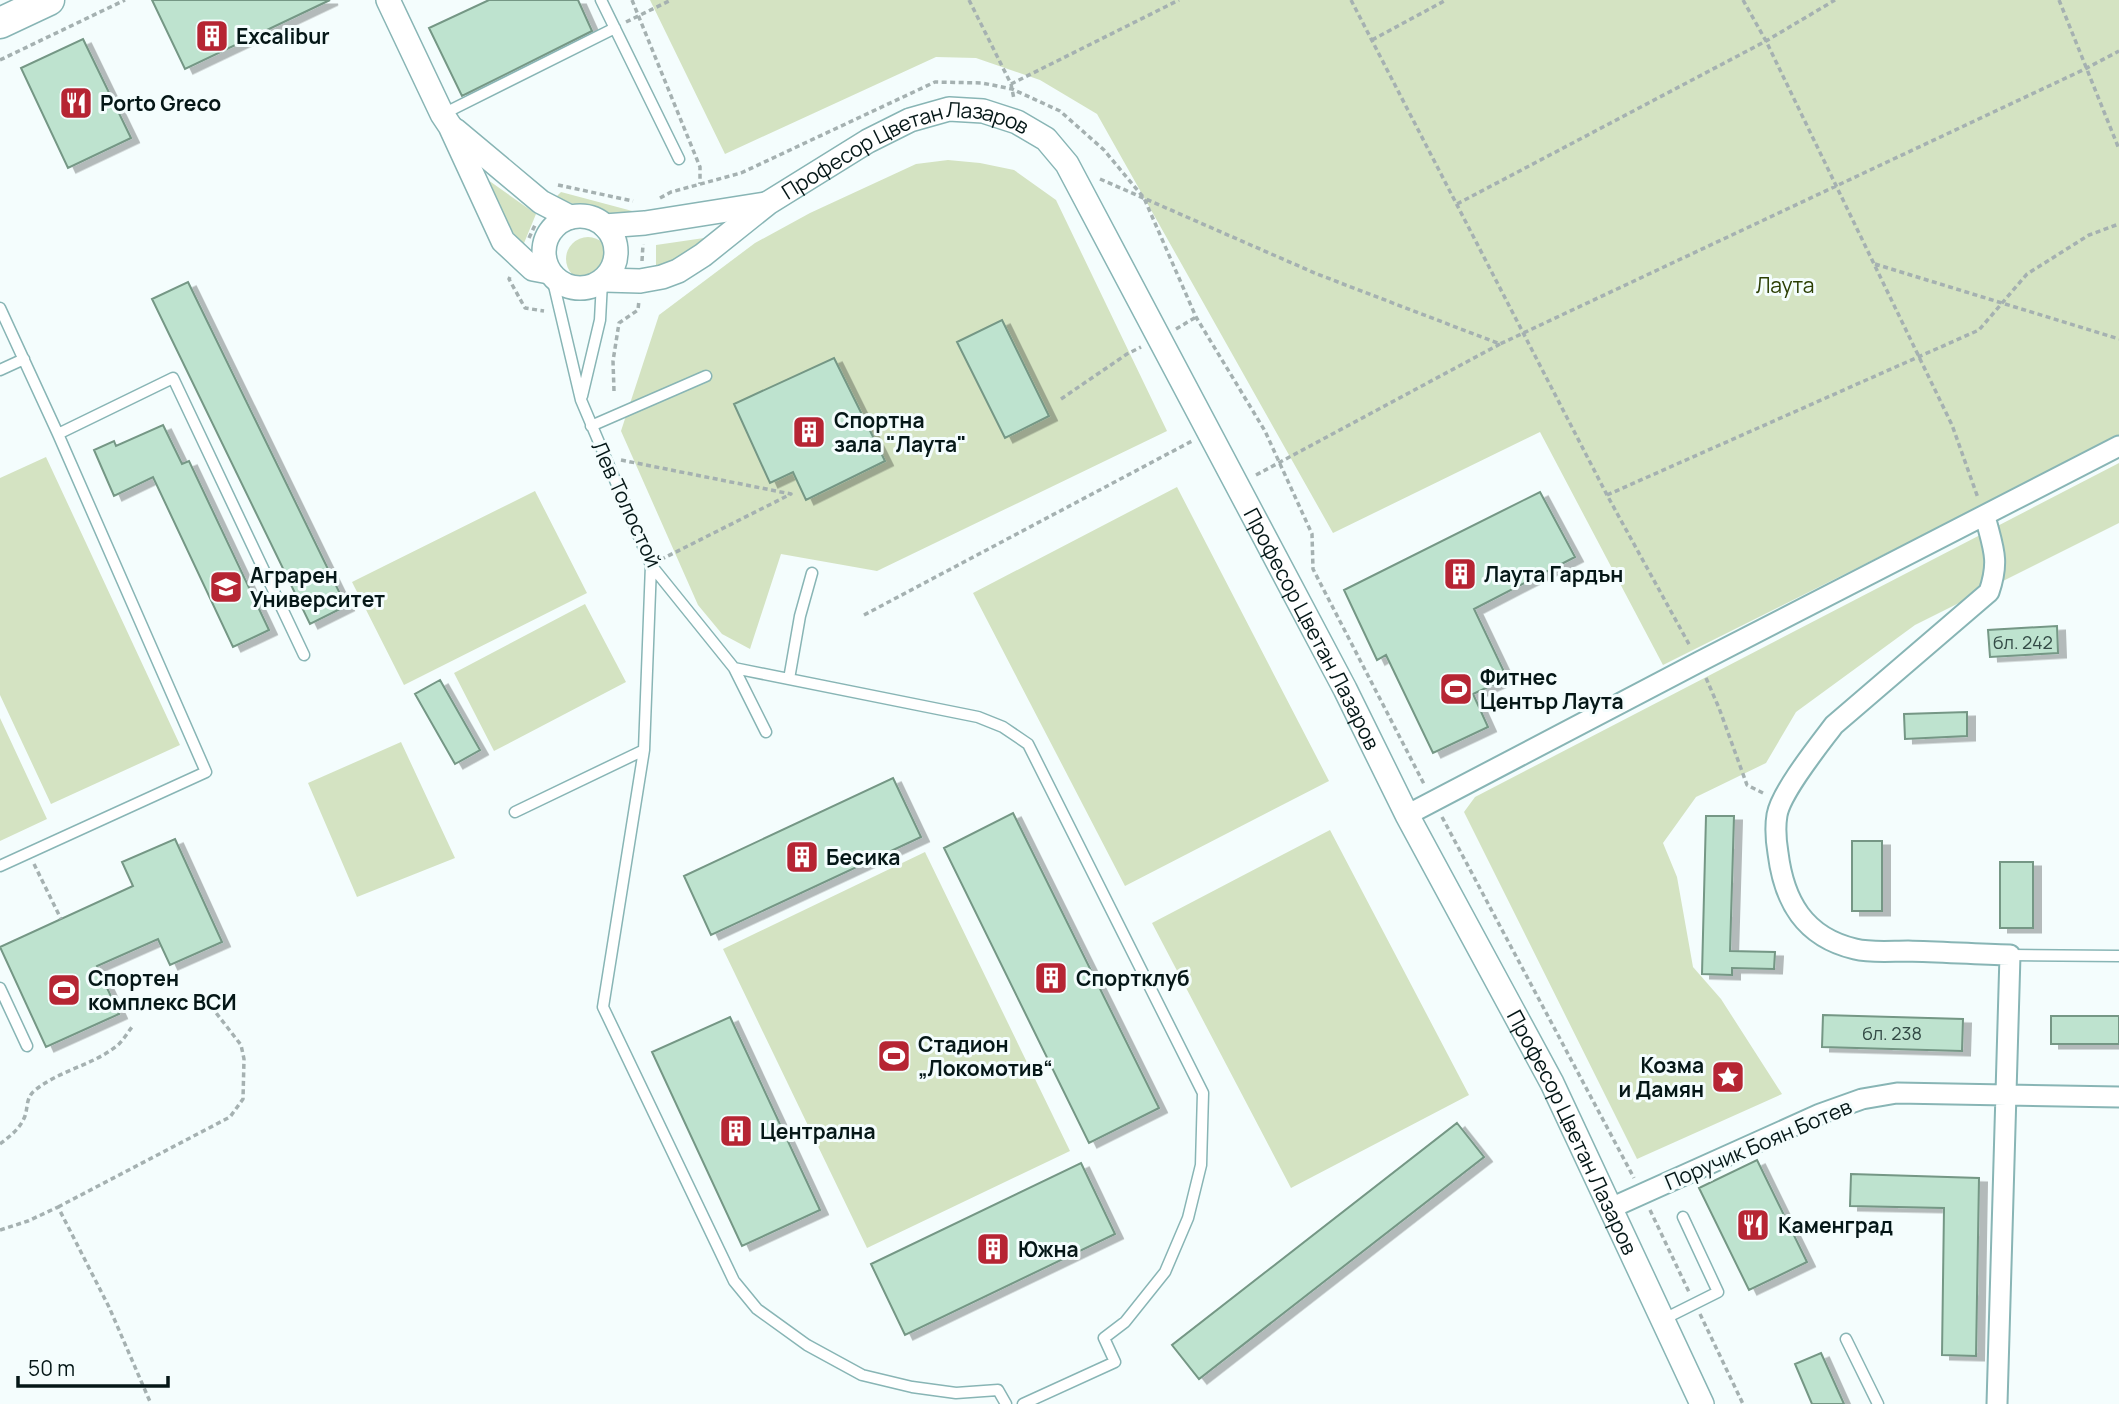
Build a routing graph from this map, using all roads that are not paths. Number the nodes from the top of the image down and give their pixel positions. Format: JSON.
{"nodes":[{"id":1,"x":49,"y":0,"type":"edge"},
{"id":2,"x":388,"y":0,"type":"edge"},
{"id":3,"x":601,"y":0,"type":"edge"},
{"id":4,"x":0,"y":23,"type":"edge"},
{"id":5,"x":615,"y":27,"type":"junction"},
{"id":6,"x":446,"y":120,"type":"junction"},
{"id":7,"x":679,"y":159,"type":"dead end"},
{"id":8,"x":768,"y":203,"type":"junction"},
{"id":9,"x":570,"y":217,"type":"junction"},
{"id":10,"x":605,"y":226,"type":"junction"},
{"id":11,"x":551,"y":275,"type":"junction"},
{"id":12,"x":603,"y":281,"type":"junction"},
{"id":13,"x":0,"y":309,"type":"edge"},
{"id":14,"x":24,"y":359,"type":"junction"},
{"id":15,"x":0,"y":370,"type":"edge"},
{"id":16,"x":706,"y":376,"type":"dead end"},
{"id":17,"x":581,"y":400,"type":"junction"},
{"id":18,"x":591,"y":426,"type":"junction"},
{"id":19,"x":58,"y":434,"type":"junction"},
{"id":20,"x":2119,"y":446,"type":"edge"},
{"id":21,"x":1985,"y":516,"type":"junction"},
{"id":22,"x":651,"y":565,"type":"junction"},
{"id":23,"x":812,"y":573,"type":"dead end"},
{"id":24,"x":304,"y":654,"type":"dead end"},
{"id":25,"x":734,"y":668,"type":"junction"},
{"id":26,"x":789,"y":679,"type":"junction"},
{"id":27,"x":766,"y":732,"type":"dead end"},
{"id":28,"x":643,"y":750,"type":"junction"},
{"id":29,"x":515,"y":812,"type":"dead end"},
{"id":30,"x":1408,"y":815,"type":"junction"},
{"id":31,"x":0,"y":866,"type":"edge"},
{"id":32,"x":2010,"y":955,"type":"junction"},
{"id":33,"x":2119,"y":956,"type":"edge"},
{"id":34,"x":0,"y":988,"type":"edge"},
{"id":35,"x":27,"y":1046,"type":"dead end"},
{"id":36,"x":2004,"y":1096,"type":"junction"},
{"id":37,"x":2119,"y":1097,"type":"edge"},
{"id":38,"x":1611,"y":1208,"type":"junction"},
{"id":39,"x":1683,"y":1217,"type":"dead end"},
{"id":40,"x":1664,"y":1319,"type":"junction"},
{"id":41,"x":1846,"y":1339,"type":"dead end"},
{"id":42,"x":1006,"y":1404,"type":"edge"},
{"id":43,"x":1023,"y":1404,"type":"edge"},
{"id":44,"x":1702,"y":1404,"type":"edge"},
{"id":45,"x":1878,"y":1404,"type":"edge"},
{"id":46,"x":1997,"y":1404,"type":"edge"}],
"edges":[{"from":1,"to":4,"type":"main road"},
{"from":2,"to":6,"type":"street"},
{"from":3,"to":5,"type":"lane"},
{"from":5,"to":6,"type":"lane"},
{"from":5,"to":7,"type":"lane"},
{"from":6,"to":9,"type":"street"},
{"from":6,"to":11,"type":"street"},
{"from":8,"to":10,"type":"street","name":"Професор Цветан Лазаров"},
{"from":8,"to":12,"type":"street","name":"Професор Цветан Лазаров"},
{"from":8,"to":30,"type":"street","name":"Професор Цветан Лазаров"},
{"from":9,"to":10,"type":"street"},
{"from":9,"to":11,"type":"street"},
{"from":10,"to":12,"type":"street"},
{"from":11,"to":12,"type":"street"},
{"from":11,"to":17,"type":"lane","name":"Лев Толостой"},
{"from":12,"to":17,"type":"lane"},
{"from":13,"to":14,"type":"lane"},
{"from":14,"to":15,"type":"lane"},
{"from":14,"to":19,"type":"lane"},
{"from":16,"to":18,"type":"lane"},
{"from":17,"to":18,"type":"lane","name":"Лев Толостой"},
{"from":18,"to":22,"type":"lane","name":"Лев Толостой"},
{"from":19,"to":24,"type":"lane"},
{"from":19,"to":31,"type":"lane"},
{"from":20,"to":21,"type":"street"},
{"from":21,"to":30,"type":"street"},
{"from":21,"to":32,"type":"street"},
{"from":22,"to":25,"type":"lane","name":"Лев Толостой"},
{"from":22,"to":28,"type":"lane"},
{"from":23,"to":26,"type":"lane"},
{"from":25,"to":26,"type":"lane"},
{"from":25,"to":27,"type":"lane","name":"Лев Толостой"},
{"from":26,"to":43,"type":"lane"},
{"from":28,"to":29,"type":"lane"},
{"from":28,"to":42,"type":"lane"},
{"from":30,"to":38,"type":"street","name":"Професор Цветан Лазаров"},
{"from":32,"to":33,"type":"lane"},
{"from":32,"to":36,"type":"street"},
{"from":34,"to":35,"type":"lane"},
{"from":36,"to":37,"type":"street","name":"Поручик Боян Ботев"},
{"from":36,"to":38,"type":"street","name":"Поручик Боян Ботев"},
{"from":36,"to":46,"type":"street"},
{"from":38,"to":40,"type":"street","name":"Професор Цветан Лазаров"},
{"from":39,"to":40,"type":"lane"},
{"from":40,"to":44,"type":"street","name":"Професор Цветан Лазаров"},
{"from":41,"to":45,"type":"lane"}]}
